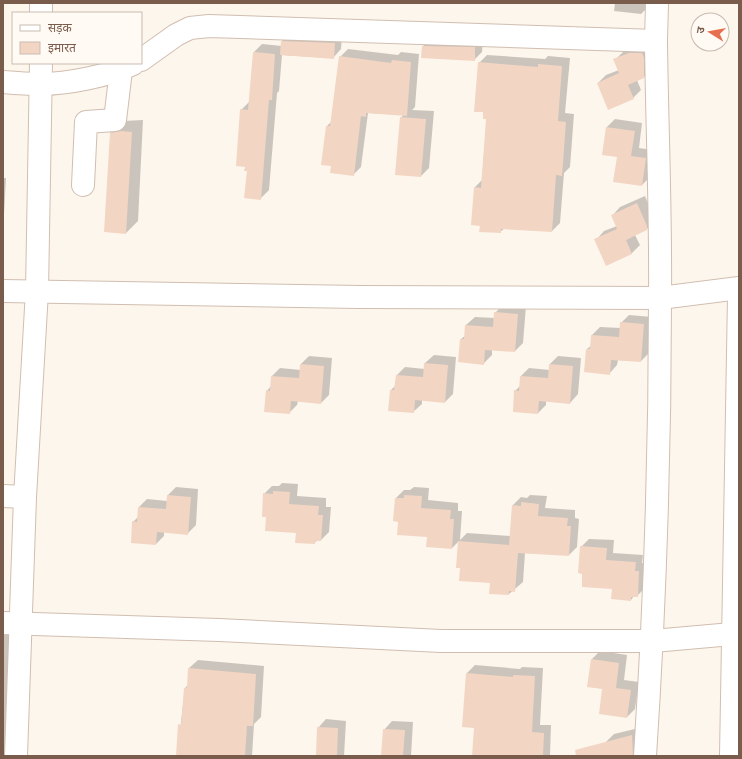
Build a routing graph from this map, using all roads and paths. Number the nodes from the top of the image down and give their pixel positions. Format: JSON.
{"nodes":[{"id":1,"x":657,"y":3,"type":"edge"},
{"id":2,"x":656,"y":41,"type":"junction"},
{"id":3,"x":142,"y":59,"type":"edge"},
{"id":4,"x":41,"y":64,"type":"edge"},
{"id":5,"x":128,"y":66,"type":"edge"},
{"id":6,"x":3,"y":82,"type":"edge"},
{"id":7,"x":41,"y":84,"type":"junction"},
{"id":8,"x":83,"y":185,"type":"dead end"},
{"id":9,"x":739,"y":288,"type":"edge"},
{"id":10,"x":3,"y":291,"type":"edge"},
{"id":11,"x":37,"y":291,"type":"junction"},
{"id":12,"x":739,"y":296,"type":"edge"},
{"id":13,"x":660,"y":298,"type":"junction"},
{"id":14,"x":3,"y":496,"type":"edge"},
{"id":15,"x":25,"y":497,"type":"junction"},
{"id":16,"x":12,"y":624,"type":"edge"},
{"id":17,"x":732,"y":634,"type":"junction"},
{"id":18,"x":653,"y":641,"type":"junction"},
{"id":19,"x":16,"y":756,"type":"edge"},
{"id":20,"x":645,"y":756,"type":"edge"},
{"id":21,"x":731,"y":756,"type":"edge"}],
"edges":[{"from":1,"to":2,"type":"street"},
{"from":2,"to":3,"type":"street"},
{"from":2,"to":13,"type":"street"},
{"from":4,"to":7,"type":"street"},
{"from":5,"to":7,"type":"street"},
{"from":5,"to":8,"type":"street"},
{"from":6,"to":7,"type":"street"},
{"from":7,"to":11,"type":"street"},
{"from":9,"to":13,"type":"street"},
{"from":10,"to":11,"type":"street"},
{"from":11,"to":13,"type":"street"},
{"from":11,"to":15,"type":"street"},
{"from":12,"to":17,"type":"street"},
{"from":13,"to":18,"type":"street"},
{"from":14,"to":15,"type":"street"},
{"from":15,"to":16,"type":"street"},
{"from":16,"to":18,"type":"street"},
{"from":16,"to":19,"type":"street"},
{"from":17,"to":18,"type":"street"},
{"from":17,"to":21,"type":"street"},
{"from":18,"to":20,"type":"street"}]}
